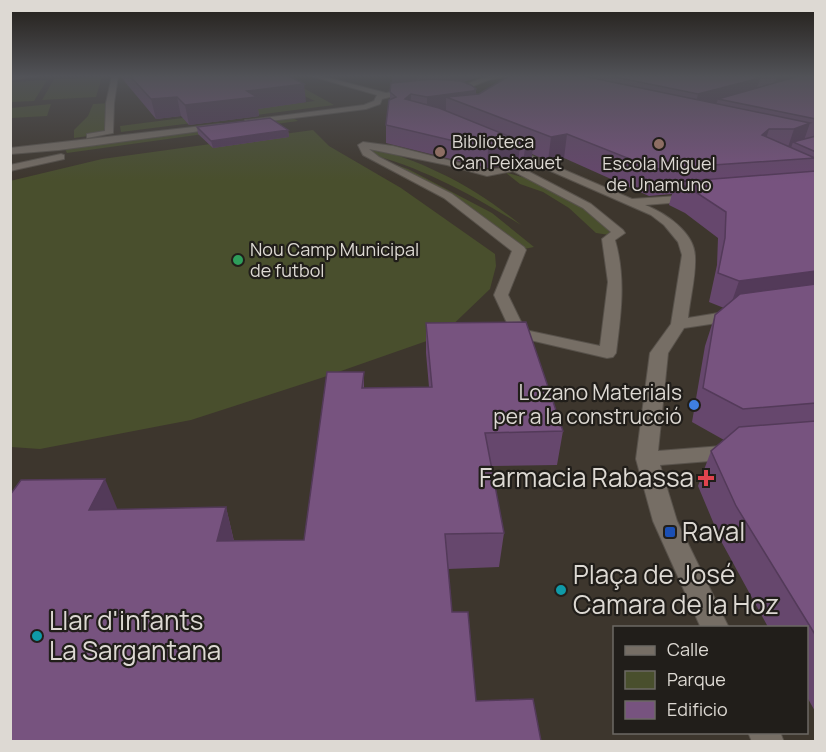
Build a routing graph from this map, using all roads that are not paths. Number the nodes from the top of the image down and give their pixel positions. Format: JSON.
{"nodes":[{"id":1,"x":110,"y":111,"type":"edge"},
{"id":2,"x":335,"y":111,"type":"edge"},
{"id":3,"x":373,"y":114,"type":"dead end"},
{"id":4,"x":243,"y":132,"type":"edge"},
{"id":5,"x":231,"y":133,"type":"edge"},
{"id":6,"x":10,"y":140,"type":"edge"},
{"id":7,"x":499,"y":143,"type":"edge"},
{"id":8,"x":10,"y":152,"type":"edge"},
{"id":9,"x":10,"y":166,"type":"edge"},
{"id":10,"x":514,"y":168,"type":"joint"},
{"id":11,"x":703,"y":197,"type":"edge"},
{"id":12,"x":633,"y":202,"type":"junction"},
{"id":13,"x":750,"y":313,"type":"edge"},
{"id":14,"x":679,"y":324,"type":"junction"},
{"id":15,"x":759,"y":450,"type":"edge"},
{"id":16,"x":647,"y":459,"type":"junction"},
{"id":17,"x":715,"y":626,"type":"edge"}],
"edges":[{"from":1,"to":6,"type":"street"},
{"from":2,"to":8,"type":"street"},
{"from":3,"to":4,"type":"street"},
{"from":5,"to":9,"type":"street"},
{"from":7,"to":12,"type":"street"},
{"from":8,"to":9,"type":"street"},
{"from":10,"to":10,"type":"street"},
{"from":11,"to":12,"type":"street"},
{"from":12,"to":14,"type":"street"},
{"from":13,"to":14,"type":"street"},
{"from":14,"to":16,"type":"street"},
{"from":15,"to":16,"type":"street"},
{"from":16,"to":17,"type":"street"}]}
